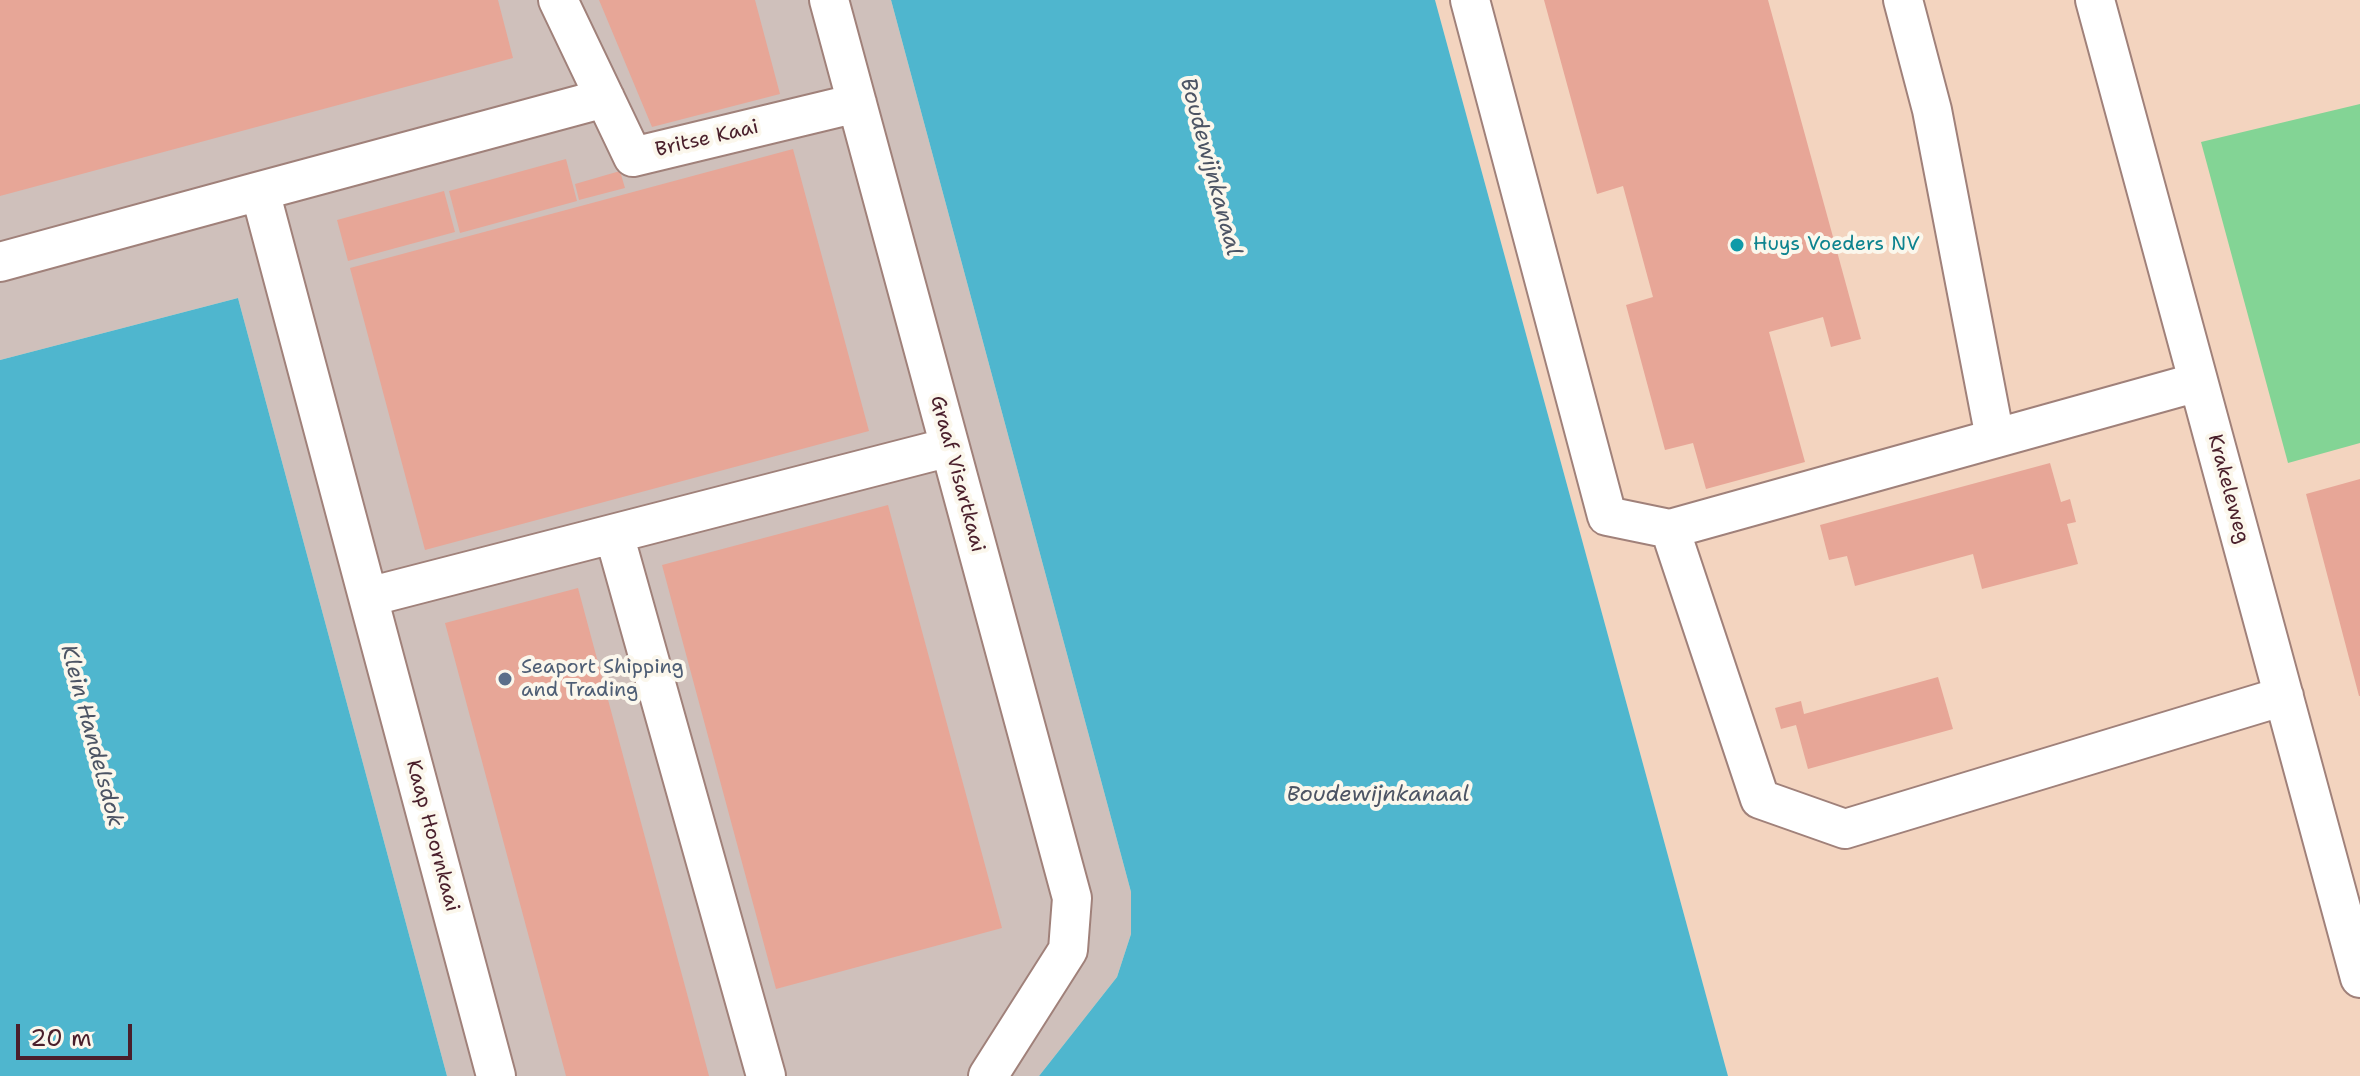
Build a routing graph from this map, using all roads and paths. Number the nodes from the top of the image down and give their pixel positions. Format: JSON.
{"nodes":[{"id":1,"x":558,"y":0,"type":"edge"},
{"id":2,"x":829,"y":0,"type":"edge"},
{"id":3,"x":1470,"y":0,"type":"edge"},
{"id":4,"x":1903,"y":0,"type":"edge"},
{"id":5,"x":2095,"y":0,"type":"edge"},
{"id":6,"x":605,"y":98,"type":"junction"},
{"id":7,"x":857,"y":103,"type":"junction"},
{"id":8,"x":260,"y":191,"type":"junction"},
{"id":9,"x":0,"y":262,"type":"edge"},
{"id":10,"x":2198,"y":382,"type":"junction"},
{"id":11,"x":1995,"y":438,"type":"junction"},
{"id":12,"x":950,"y":447,"type":"junction"},
{"id":13,"x":1670,"y":529,"type":"junction"},
{"id":14,"x":614,"y":534,"type":"junction"},
{"id":15,"x":368,"y":597,"type":"junction"},
{"id":16,"x":2284,"y":696,"type":"junction"},
{"id":17,"x":2360,"y":978,"type":"edge"},
{"id":18,"x":496,"y":1076,"type":"edge"},
{"id":19,"x":766,"y":1076,"type":"edge"},
{"id":20,"x":988,"y":1076,"type":"edge"}],
"edges":[{"from":1,"to":6,"type":"street","name":"Britse Kaai"},
{"from":2,"to":7,"type":"street","name":"Graaf Visartkaai"},
{"from":3,"to":13,"type":"street"},
{"from":4,"to":11,"type":"street"},
{"from":5,"to":10,"type":"street","name":"Krakeleweg"},
{"from":6,"to":7,"type":"street","name":"Britse Kaai"},
{"from":6,"to":8,"type":"street"},
{"from":7,"to":12,"type":"street","name":"Graaf Visartkaai"},
{"from":8,"to":9,"type":"street"},
{"from":8,"to":15,"type":"street","name":"Kaap Hoornkaai"},
{"from":10,"to":11,"type":"street"},
{"from":10,"to":16,"type":"street","name":"Krakeleweg"},
{"from":11,"to":13,"type":"street"},
{"from":12,"to":14,"type":"street"},
{"from":12,"to":20,"type":"street","name":"Graaf Visartkaai"},
{"from":13,"to":16,"type":"street"},
{"from":14,"to":15,"type":"street"},
{"from":14,"to":19,"type":"street"},
{"from":15,"to":18,"type":"street","name":"Kaap Hoornkaai"},
{"from":16,"to":17,"type":"street","name":"Krakeleweg"}]}
